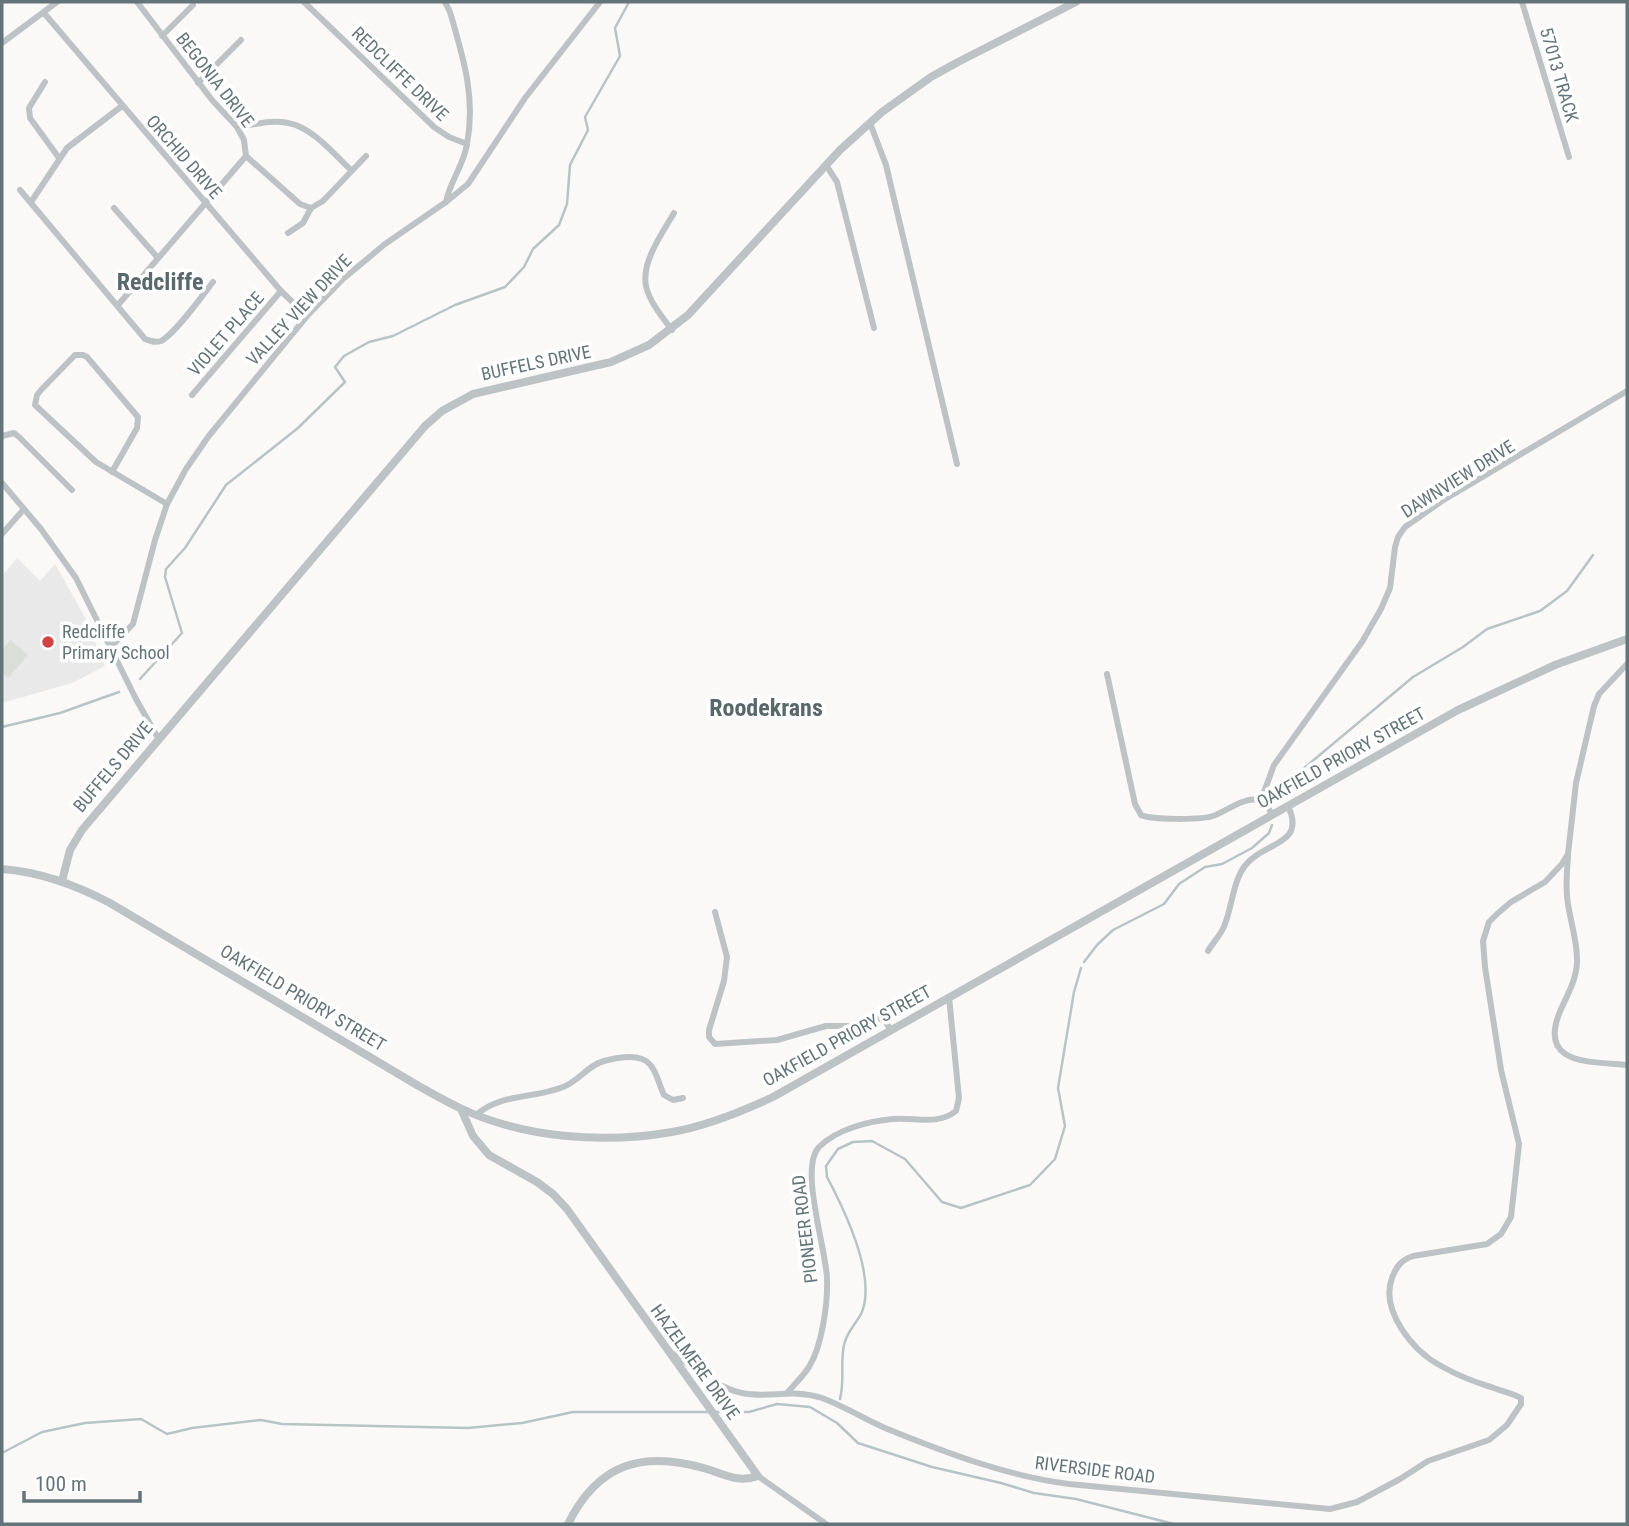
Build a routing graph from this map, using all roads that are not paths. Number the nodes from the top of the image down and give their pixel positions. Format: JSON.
{"nodes":[{"id":1,"x":57,"y":2,"type":"edge"},
{"id":2,"x":137,"y":2,"type":"edge"},
{"id":3,"x":304,"y":2,"type":"edge"},
{"id":4,"x":445,"y":2,"type":"edge"},
{"id":5,"x":600,"y":2,"type":"edge"},
{"id":6,"x":1076,"y":2,"type":"edge"},
{"id":7,"x":1522,"y":2,"type":"edge"},
{"id":8,"x":193,"y":5,"type":"dead end"},
{"id":9,"x":44,"y":13,"type":"junction"},
{"id":10,"x":162,"y":36,"type":"junction"},
{"id":11,"x":241,"y":40,"type":"dead end"},
{"id":12,"x":2,"y":43,"type":"edge"},
{"id":13,"x":45,"y":82,"type":"dead end"},
{"id":14,"x":198,"y":83,"type":"junction"},
{"id":15,"x":122,"y":106,"type":"junction"},
{"id":16,"x":870,"y":122,"type":"junction"},
{"id":17,"x":237,"y":127,"type":"junction"},
{"id":18,"x":467,"y":144,"type":"junction"},
{"id":19,"x":246,"y":156,"type":"junction"},
{"id":20,"x":366,"y":156,"type":"dead end"},
{"id":21,"x":1569,"y":157,"type":"dead end"},
{"id":22,"x":60,"y":158,"type":"junction"},
{"id":23,"x":826,"y":165,"type":"junction"},
{"id":24,"x":351,"y":170,"type":"junction"},
{"id":25,"x":20,"y":190,"type":"dead end"},
{"id":26,"x":31,"y":202,"type":"junction"},
{"id":27,"x":446,"y":202,"type":"junction"},
{"id":28,"x":205,"y":204,"type":"junction"},
{"id":29,"x":114,"y":208,"type":"dead end"},
{"id":30,"x":310,"y":208,"type":"junction"},
{"id":31,"x":674,"y":213,"type":"dead end"},
{"id":32,"x":288,"y":233,"type":"dead end"},
{"id":33,"x":158,"y":258,"type":"junction"},
{"id":34,"x":213,"y":282,"type":"dead end"},
{"id":35,"x":281,"y":291,"type":"junction"},
{"id":36,"x":118,"y":305,"type":"junction"},
{"id":37,"x":307,"y":316,"type":"junction"},
{"id":38,"x":874,"y":328,"type":"dead end"},
{"id":39,"x":671,"y":330,"type":"junction"},
{"id":40,"x":1627,"y":391,"type":"edge"},
{"id":41,"x":192,"y":395,"type":"dead end"},
{"id":42,"x":2,"y":436,"type":"edge"},
{"id":43,"x":957,"y":464,"type":"dead end"},
{"id":44,"x":112,"y":472,"type":"junction"},
{"id":45,"x":2,"y":483,"type":"edge"},
{"id":46,"x":72,"y":490,"type":"dead end"},
{"id":47,"x":167,"y":504,"type":"junction"},
{"id":48,"x":24,"y":509,"type":"junction"},
{"id":49,"x":2,"y":534,"type":"edge"},
{"id":50,"x":1627,"y":639,"type":"edge"},
{"id":51,"x":110,"y":648,"type":"junction"},
{"id":52,"x":1627,"y":664,"type":"edge"},
{"id":53,"x":1107,"y":674,"type":"dead end"},
{"id":54,"x":158,"y":738,"type":"junction"},
{"id":55,"x":1265,"y":801,"type":"junction"},
{"id":56,"x":1288,"y":806,"type":"junction"},
{"id":57,"x":1272,"y":815,"type":"junction"},
{"id":58,"x":1568,"y":854,"type":"junction"},
{"id":59,"x":2,"y":869,"type":"edge"},
{"id":60,"x":62,"y":881,"type":"junction"},
{"id":61,"x":715,"y":912,"type":"dead end"},
{"id":62,"x":1208,"y":951,"type":"dead end"},
{"id":63,"x":948,"y":997,"type":"junction"},
{"id":64,"x":891,"y":1030,"type":"junction"},
{"id":65,"x":1627,"y":1065,"type":"edge"},
{"id":66,"x":683,"y":1098,"type":"dead end"},
{"id":67,"x":461,"y":1109,"type":"junction"},
{"id":68,"x":476,"y":1115,"type":"junction"},
{"id":69,"x":665,"y":1349,"type":"junction"},
{"id":70,"x":788,"y":1392,"type":"junction"},
{"id":71,"x":758,"y":1476,"type":"junction"},
{"id":72,"x":568,"y":1524,"type":"edge"},
{"id":73,"x":825,"y":1524,"type":"edge"}],
"edges":[{"from":1,"to":9,"type":"street"},
{"from":2,"to":10,"type":"street","name":"BEGONIA DRIVE"},
{"from":3,"to":18,"type":"street","name":"REDCLIFFE DRIVE"},
{"from":4,"to":18,"type":"street"},
{"from":5,"to":27,"type":"street","name":"VALLEY VIEW DRIVE"},
{"from":6,"to":16,"type":"street","name":"BUFFELS DRIVE"},
{"from":7,"to":21,"type":"street","name":"57013 TRACK"},
{"from":8,"to":10,"type":"street"},
{"from":9,"to":12,"type":"street"},
{"from":9,"to":15,"type":"street","name":"ORCHID DRIVE"},
{"from":10,"to":14,"type":"street","name":"BEGONIA DRIVE"},
{"from":11,"to":14,"type":"street"},
{"from":13,"to":22,"type":"street"},
{"from":14,"to":17,"type":"street","name":"BEGONIA DRIVE"},
{"from":15,"to":22,"type":"street"},
{"from":15,"to":28,"type":"street","name":"ORCHID DRIVE"},
{"from":16,"to":23,"type":"street","name":"BUFFELS DRIVE"},
{"from":16,"to":43,"type":"street"},
{"from":17,"to":19,"type":"street","name":"BEGONIA DRIVE"},
{"from":17,"to":24,"type":"street"},
{"from":18,"to":27,"type":"street"},
{"from":19,"to":28,"type":"street","name":"BEGONIA DRIVE"},
{"from":19,"to":30,"type":"street"},
{"from":20,"to":24,"type":"street"},
{"from":22,"to":26,"type":"street"},
{"from":23,"to":38,"type":"street"},
{"from":23,"to":39,"type":"street","name":"BUFFELS DRIVE"},
{"from":24,"to":30,"type":"street"},
{"from":25,"to":26,"type":"street"},
{"from":26,"to":36,"type":"street"},
{"from":27,"to":37,"type":"street","name":"VALLEY VIEW DRIVE"},
{"from":28,"to":33,"type":"street","name":"BEGONIA DRIVE"},
{"from":28,"to":35,"type":"street","name":"ORCHID DRIVE"},
{"from":29,"to":33,"type":"street"},
{"from":30,"to":32,"type":"street"},
{"from":31,"to":39,"type":"street"},
{"from":33,"to":36,"type":"street","name":"BEGONIA DRIVE"},
{"from":34,"to":36,"type":"street"},
{"from":35,"to":37,"type":"street","name":"ORCHID DRIVE"},
{"from":35,"to":41,"type":"street","name":"VIOLET PLACE"},
{"from":37,"to":47,"type":"street","name":"VALLEY VIEW DRIVE"},
{"from":39,"to":54,"type":"street","name":"BUFFELS DRIVE"},
{"from":40,"to":55,"type":"street","name":"DAWNVIEW DRIVE"},
{"from":42,"to":46,"type":"street"},
{"from":44,"to":44,"type":"street"},
{"from":44,"to":47,"type":"street"},
{"from":45,"to":48,"type":"street"},
{"from":47,"to":51,"type":"street","name":"VALLEY VIEW DRIVE"},
{"from":48,"to":49,"type":"street"},
{"from":48,"to":51,"type":"street"},
{"from":50,"to":56,"type":"street","name":"OAKFIELD PRIORY STREET"},
{"from":51,"to":54,"type":"street"},
{"from":52,"to":58,"type":"street"},
{"from":53,"to":55,"type":"street"},
{"from":54,"to":60,"type":"street","name":"BUFFELS DRIVE"},
{"from":55,"to":57,"type":"street"},
{"from":56,"to":57,"type":"street","name":"OAKFIELD PRIORY STREET"},
{"from":56,"to":62,"type":"street"},
{"from":57,"to":63,"type":"street","name":"OAKFIELD PRIORY STREET"},
{"from":58,"to":65,"type":"street"},
{"from":58,"to":70,"type":"street","name":"RIVERSIDE ROAD"},
{"from":59,"to":60,"type":"street","name":"OAKFIELD PRIORY STREET"},
{"from":60,"to":67,"type":"street","name":"OAKFIELD PRIORY STREET"},
{"from":61,"to":64,"type":"street"},
{"from":63,"to":64,"type":"street","name":"OAKFIELD PRIORY STREET"},
{"from":63,"to":70,"type":"street","name":"PIONEER ROAD"},
{"from":64,"to":68,"type":"street","name":"OAKFIELD PRIORY STREET"},
{"from":66,"to":68,"type":"street"},
{"from":67,"to":68,"type":"street","name":"OAKFIELD PRIORY STREET"},
{"from":67,"to":69,"type":"street","name":"HAZELMERE DRIVE"},
{"from":69,"to":70,"type":"street","name":"RIVERSIDE ROAD"},
{"from":69,"to":71,"type":"street","name":"HAZELMERE DRIVE"},
{"from":71,"to":72,"type":"street"},
{"from":71,"to":73,"type":"street"}]}
